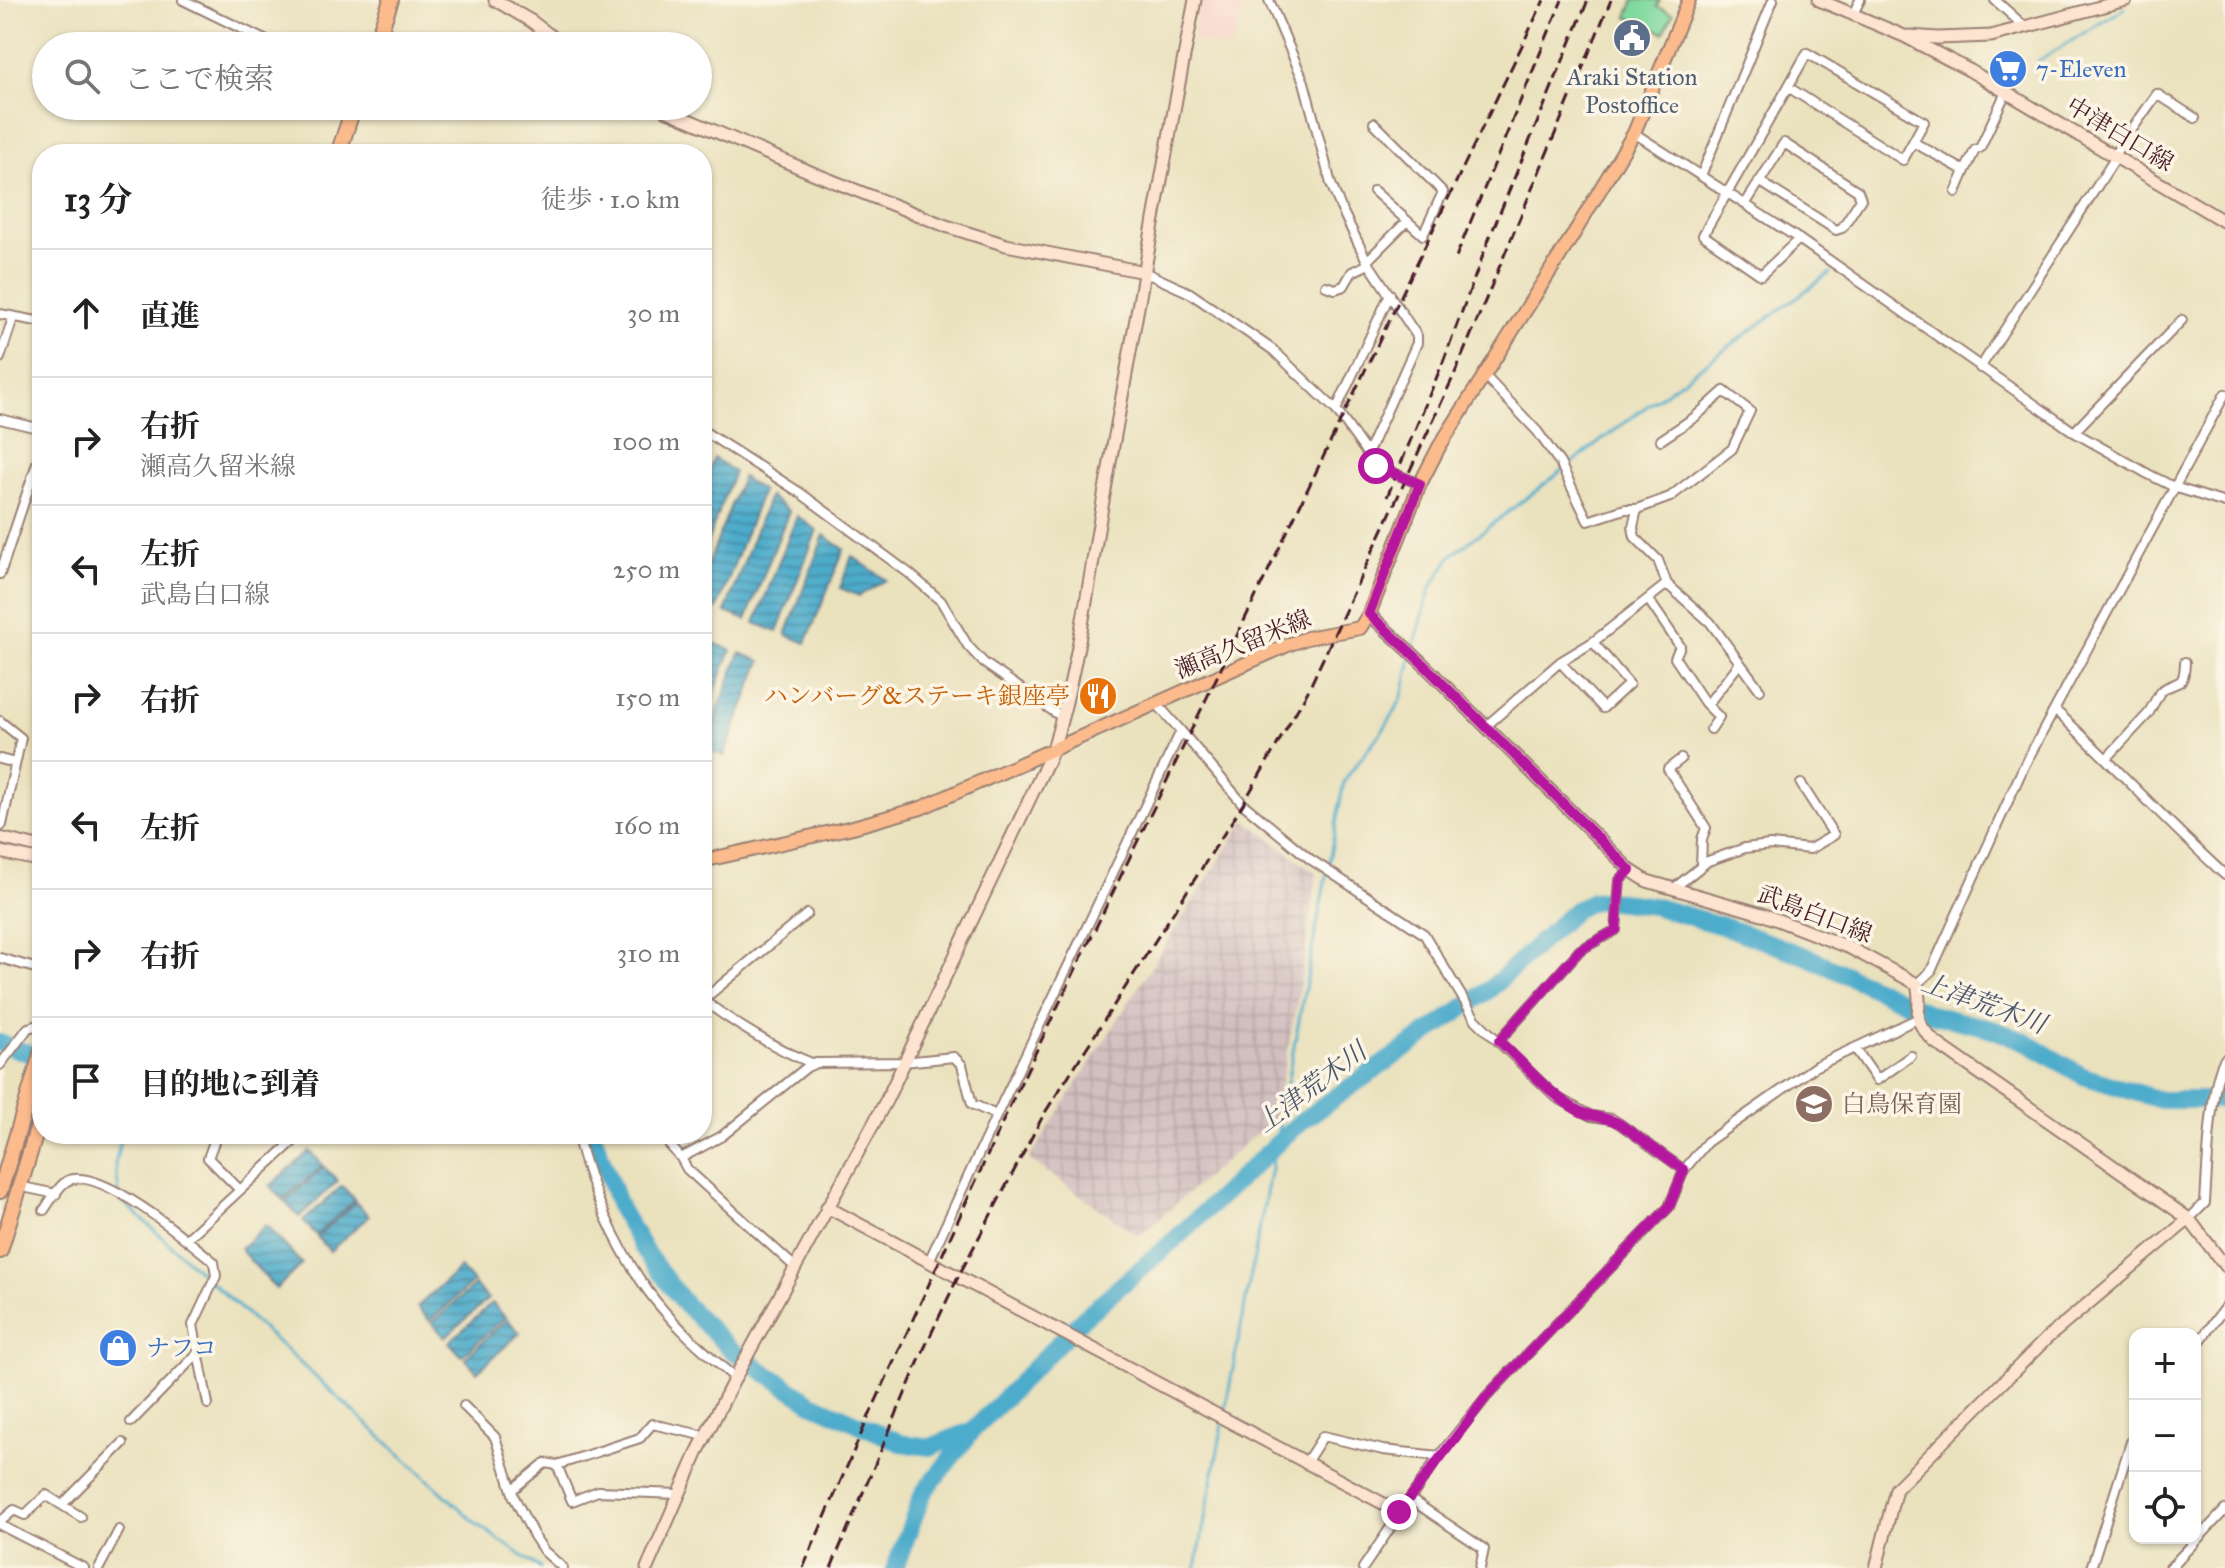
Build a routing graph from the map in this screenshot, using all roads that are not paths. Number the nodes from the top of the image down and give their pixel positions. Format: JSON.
{"nodes":[{"id":1,"x":183,"y":0,"type":"edge"},
{"id":2,"x":391,"y":0,"type":"edge"},
{"id":3,"x":495,"y":0,"type":"edge"},
{"id":4,"x":1195,"y":0,"type":"edge"},
{"id":5,"x":1269,"y":0,"type":"edge"},
{"id":6,"x":1689,"y":0,"type":"edge"},
{"id":7,"x":1773,"y":0,"type":"edge"},
{"id":8,"x":1819,"y":0,"type":"edge"},
{"id":9,"x":1860,"y":0,"type":"edge"},
{"id":10,"x":1995,"y":0,"type":"edge"},
{"id":11,"x":2126,"y":0,"type":"edge"},
{"id":12,"x":1853,"y":14,"type":"junction"},
{"id":13,"x":2025,"y":27,"type":"junction"},
{"id":14,"x":248,"y":32,"type":"edge"},
{"id":15,"x":380,"y":32,"type":"edge"},
{"id":16,"x":546,"y":32,"type":"edge"},
{"id":17,"x":1904,"y":36,"type":"junction"},
{"id":18,"x":1949,"y":38,"type":"junction"},
{"id":19,"x":1943,"y":57,"type":"junction"},
{"id":20,"x":1788,"y":87,"type":"junction"},
{"id":21,"x":2006,"y":92,"type":"junction"},
{"id":22,"x":2195,"y":118,"type":"dead end"},
{"id":23,"x":349,"y":120,"type":"edge"},
{"id":24,"x":689,"y":120,"type":"edge"},
{"id":25,"x":1374,"y":123,"type":"dead end"},
{"id":26,"x":1634,"y":133,"type":"junction"},
{"id":27,"x":1913,"y":142,"type":"junction"},
{"id":28,"x":341,"y":144,"type":"edge"},
{"id":29,"x":2115,"y":156,"type":"junction"},
{"id":30,"x":1965,"y":171,"type":"junction"},
{"id":31,"x":1701,"y":176,"type":"junction"},
{"id":32,"x":1759,"y":181,"type":"junction"},
{"id":33,"x":1374,"y":191,"type":"dead end"},
{"id":34,"x":1726,"y":191,"type":"junction"},
{"id":35,"x":1956,"y":192,"type":"dead end"},
{"id":36,"x":1746,"y":203,"type":"junction"},
{"id":37,"x":1407,"y":221,"type":"junction"},
{"id":38,"x":2225,"y":222,"type":"edge"},
{"id":39,"x":1799,"y":239,"type":"junction"},
{"id":40,"x":1368,"y":262,"type":"junction"},
{"id":41,"x":1144,"y":272,"type":"junction"},
{"id":42,"x":1326,"y":286,"type":"dead end"},
{"id":43,"x":1390,"y":294,"type":"junction"},
{"id":44,"x":0,"y":314,"type":"edge"},
{"id":45,"x":13,"y":318,"type":"junction"},
{"id":46,"x":2182,"y":320,"type":"dead end"},
{"id":47,"x":32,"y":321,"type":"edge"},
{"id":48,"x":1,"y":353,"type":"edge"},
{"id":49,"x":1980,"y":368,"type":"junction"},
{"id":50,"x":1485,"y":376,"type":"junction"},
{"id":51,"x":2225,"y":394,"type":"edge"},
{"id":52,"x":1336,"y":410,"type":"junction"},
{"id":53,"x":0,"y":419,"type":"edge"},
{"id":54,"x":32,"y":427,"type":"edge"},
{"id":55,"x":2074,"y":432,"type":"junction"},
{"id":56,"x":712,"y":436,"type":"edge"},
{"id":57,"x":1661,"y":440,"type":"dead end"},
{"id":58,"x":1368,"y":452,"type":"junction"},
{"id":59,"x":32,"y":478,"type":"edge"},
{"id":60,"x":1420,"y":484,"type":"junction"},
{"id":61,"x":2174,"y":487,"type":"junction"},
{"id":62,"x":2225,"y":503,"type":"edge"},
{"id":63,"x":1637,"y":509,"type":"junction"},
{"id":64,"x":0,"y":574,"type":"edge"},
{"id":65,"x":1667,"y":584,"type":"junction"},
{"id":66,"x":1648,"y":599,"type":"junction"},
{"id":67,"x":1369,"y":614,"type":"junction"},
{"id":68,"x":1593,"y":642,"type":"junction"},
{"id":69,"x":1560,"y":662,"type":"junction"},
{"id":70,"x":2185,"y":662,"type":"dead end"},
{"id":71,"x":1740,"y":663,"type":"junction"},
{"id":72,"x":1760,"y":690,"type":"dead end"},
{"id":73,"x":1157,"y":704,"type":"junction"},
{"id":74,"x":1707,"y":705,"type":"junction"},
{"id":75,"x":2055,"y":710,"type":"junction"},
{"id":76,"x":1063,"y":718,"type":"junction"},
{"id":77,"x":0,"y":721,"type":"edge"},
{"id":78,"x":1485,"y":727,"type":"junction"},
{"id":79,"x":1711,"y":729,"type":"dead end"},
{"id":80,"x":1181,"y":731,"type":"junction"},
{"id":81,"x":1052,"y":752,"type":"junction"},
{"id":82,"x":2107,"y":758,"type":"junction"},
{"id":83,"x":0,"y":759,"type":"edge"},
{"id":84,"x":1681,"y":759,"type":"dead end"},
{"id":85,"x":15,"y":763,"type":"junction"},
{"id":86,"x":1801,"y":784,"type":"dead end"},
{"id":87,"x":2,"y":825,"type":"edge"},
{"id":88,"x":0,"y":838,"type":"edge"},
{"id":89,"x":32,"y":846,"type":"edge"},
{"id":90,"x":0,"y":852,"type":"edge"},
{"id":91,"x":32,"y":859,"type":"edge"},
{"id":92,"x":712,"y":859,"type":"edge"},
{"id":93,"x":1701,"y":866,"type":"junction"},
{"id":94,"x":1630,"y":870,"type":"junction"},
{"id":95,"x":2225,"y":875,"type":"edge"},
{"id":96,"x":1673,"y":889,"type":"junction"},
{"id":97,"x":807,"y":914,"type":"dead end"},
{"id":98,"x":0,"y":958,"type":"edge"},
{"id":99,"x":32,"y":967,"type":"edge"},
{"id":100,"x":1918,"y":988,"type":"junction"},
{"id":101,"x":712,"y":993,"type":"edge"},
{"id":102,"x":712,"y":1007,"type":"edge"},
{"id":103,"x":1917,"y":1019,"type":"junction"},
{"id":104,"x":32,"y":1027,"type":"edge"},
{"id":105,"x":1499,"y":1041,"type":"junction"},
{"id":106,"x":1855,"y":1048,"type":"junction"},
{"id":107,"x":1911,"y":1056,"type":"dead end"},
{"id":108,"x":2225,"y":1059,"type":"edge"},
{"id":109,"x":905,"y":1062,"type":"junction"},
{"id":110,"x":814,"y":1064,"type":"junction"},
{"id":111,"x":0,"y":1065,"type":"edge"},
{"id":112,"x":1877,"y":1080,"type":"junction"},
{"id":113,"x":32,"y":1083,"type":"edge"},
{"id":114,"x":1867,"y":1086,"type":"dead end"},
{"id":115,"x":2219,"y":1086,"type":"edge"},
{"id":116,"x":996,"y":1115,"type":"junction"},
{"id":117,"x":712,"y":1141,"type":"edge"},
{"id":118,"x":33,"y":1144,"type":"edge"},
{"id":119,"x":213,"y":1144,"type":"edge"},
{"id":120,"x":290,"y":1144,"type":"edge"},
{"id":121,"x":580,"y":1144,"type":"edge"},
{"id":122,"x":669,"y":1144,"type":"edge"},
{"id":123,"x":707,"y":1144,"type":"edge"},
{"id":124,"x":681,"y":1158,"type":"junction"},
{"id":125,"x":1684,"y":1170,"type":"junction"},
{"id":126,"x":1,"y":1186,"type":"edge"},
{"id":127,"x":20,"y":1186,"type":"junction"},
{"id":128,"x":240,"y":1190,"type":"junction"},
{"id":129,"x":56,"y":1194,"type":"junction"},
{"id":130,"x":827,"y":1207,"type":"junction"},
{"id":131,"x":44,"y":1210,"type":"dead end"},
{"id":132,"x":2189,"y":1219,"type":"junction"},
{"id":133,"x":187,"y":1239,"type":"junction"},
{"id":134,"x":0,"y":1251,"type":"edge"},
{"id":135,"x":929,"y":1261,"type":"junction"},
{"id":136,"x":2225,"y":1266,"type":"edge"},
{"id":137,"x":795,"y":1267,"type":"junction"},
{"id":138,"x":2225,"y":1307,"type":"edge"},
{"id":139,"x":2201,"y":1340,"type":"edge"},
{"id":140,"x":197,"y":1354,"type":"junction"},
{"id":141,"x":735,"y":1378,"type":"junction"},
{"id":142,"x":208,"y":1404,"type":"dead end"},
{"id":143,"x":464,"y":1406,"type":"dead end"},
{"id":144,"x":131,"y":1422,"type":"dead end"},
{"id":145,"x":706,"y":1436,"type":"junction"},
{"id":146,"x":123,"y":1443,"type":"dead end"},
{"id":147,"x":2129,"y":1448,"type":"edge"},
{"id":148,"x":1439,"y":1456,"type":"junction"},
{"id":149,"x":1305,"y":1464,"type":"junction"},
{"id":150,"x":557,"y":1465,"type":"junction"},
{"id":151,"x":512,"y":1490,"type":"junction"},
{"id":152,"x":679,"y":1494,"type":"junction"},
{"id":153,"x":1410,"y":1499,"type":"junction"},
{"id":154,"x":62,"y":1505,"type":"junction"},
{"id":155,"x":2225,"y":1510,"type":"edge"},
{"id":156,"x":1399,"y":1512,"type":"junction"},
{"id":157,"x":81,"y":1517,"type":"dead end"},
{"id":158,"x":0,"y":1523,"type":"edge"},
{"id":159,"x":119,"y":1530,"type":"dead end"},
{"id":160,"x":84,"y":1568,"type":"edge"},
{"id":161,"x":99,"y":1568,"type":"edge"},
{"id":162,"x":563,"y":1568,"type":"edge"},
{"id":163,"x":647,"y":1568,"type":"edge"},
{"id":164,"x":1363,"y":1568,"type":"edge"},
{"id":165,"x":1480,"y":1568,"type":"edge"},
{"id":166,"x":1876,"y":1568,"type":"edge"},
{"id":167,"x":2091,"y":1568,"type":"edge"},
{"id":168,"x":2170,"y":1568,"type":"edge"}],
"edges":[{"from":1,"to":14,"type":"street"},
{"from":2,"to":15,"type":"highway"},
{"from":3,"to":16,"type":"street"},
{"from":4,"to":41,"type":"street"},
{"from":5,"to":40,"type":"street"},
{"from":6,"to":26,"type":"main road"},
{"from":7,"to":31,"type":"street"},
{"from":8,"to":12,"type":"street","name":"中津白口線"},
{"from":9,"to":12,"type":"street"},
{"from":10,"to":13,"type":"street"},
{"from":11,"to":13,"type":"street"},
{"from":12,"to":17,"type":"street","name":"中津白口線"},
{"from":13,"to":18,"type":"street"},
{"from":17,"to":18,"type":"street"},
{"from":17,"to":19,"type":"street","name":"中津白口線"},
{"from":18,"to":19,"type":"street"},
{"from":19,"to":21,"type":"street","name":"中津白口線"},
{"from":20,"to":27,"type":"street"},
{"from":20,"to":27,"type":"street"},
{"from":20,"to":34,"type":"street"},
{"from":21,"to":29,"type":"street","name":"中津白口線"},
{"from":21,"to":30,"type":"street"},
{"from":22,"to":29,"type":"street"},
{"from":23,"to":28,"type":"highway"},
{"from":24,"to":41,"type":"street"},
{"from":25,"to":37,"type":"street"},
{"from":26,"to":31,"type":"street"},
{"from":26,"to":50,"type":"main road"},
{"from":27,"to":30,"type":"street"},
{"from":29,"to":38,"type":"street","name":"中津白口線"},
{"from":29,"to":49,"type":"street"},
{"from":30,"to":35,"type":"street"},
{"from":31,"to":34,"type":"street"},
{"from":32,"to":32,"type":"street"},
{"from":32,"to":36,"type":"street"},
{"from":33,"to":37,"type":"street"},
{"from":34,"to":36,"type":"street"},
{"from":34,"to":39,"type":"street"},
{"from":36,"to":39,"type":"street"},
{"from":37,"to":40,"type":"street"},
{"from":39,"to":49,"type":"street"},
{"from":40,"to":42,"type":"street"},
{"from":40,"to":43,"type":"street"},
{"from":41,"to":52,"type":"street"},
{"from":41,"to":76,"type":"street"},
{"from":43,"to":52,"type":"street"},
{"from":43,"to":58,"type":"street"},
{"from":44,"to":45,"type":"street"},
{"from":45,"to":47,"type":"street"},
{"from":45,"to":48,"type":"street"},
{"from":46,"to":55,"type":"street"},
{"from":49,"to":55,"type":"street"},
{"from":50,"to":60,"type":"main road"},
{"from":50,"to":63,"type":"street"},
{"from":51,"to":61,"type":"street"},
{"from":52,"to":58,"type":"street"},
{"from":53,"to":54,"type":"street"},
{"from":55,"to":61,"type":"street"},
{"from":56,"to":76,"type":"street"},
{"from":57,"to":63,"type":"street"},
{"from":58,"to":60,"type":"street"},
{"from":59,"to":64,"type":"street"},
{"from":60,"to":67,"type":"main road"},
{"from":61,"to":62,"type":"street"},
{"from":61,"to":75,"type":"street"},
{"from":63,"to":65,"type":"street"},
{"from":65,"to":66,"type":"street"},
{"from":65,"to":71,"type":"street"},
{"from":66,"to":68,"type":"street"},
{"from":66,"to":74,"type":"street"},
{"from":67,"to":73,"type":"main road","name":"瀬高久留米線"},
{"from":67,"to":78,"type":"street","name":"武島白口線"},
{"from":68,"to":69,"type":"street"},
{"from":68,"to":69,"type":"street"},
{"from":69,"to":78,"type":"street"},
{"from":70,"to":82,"type":"street"},
{"from":71,"to":72,"type":"street"},
{"from":71,"to":74,"type":"street"},
{"from":73,"to":80,"type":"street"},
{"from":73,"to":81,"type":"main road","name":"瀬高久留米線"},
{"from":74,"to":79,"type":"street"},
{"from":75,"to":82,"type":"street"},
{"from":75,"to":100,"type":"street"},
{"from":76,"to":81,"type":"street"},
{"from":77,"to":85,"type":"street"},
{"from":78,"to":94,"type":"street","name":"武島白口線"},
{"from":80,"to":105,"type":"street"},
{"from":80,"to":116,"type":"street"},
{"from":81,"to":92,"type":"main road","name":"瀬高久留米線"},
{"from":81,"to":109,"type":"street"},
{"from":82,"to":95,"type":"street"},
{"from":83,"to":85,"type":"street"},
{"from":84,"to":93,"type":"street"},
{"from":85,"to":87,"type":"street"},
{"from":86,"to":93,"type":"street"},
{"from":88,"to":89,"type":"street"},
{"from":90,"to":91,"type":"street"},
{"from":93,"to":96,"type":"street"},
{"from":94,"to":96,"type":"street","name":"武島白口線"},
{"from":94,"to":105,"type":"street"},
{"from":96,"to":100,"type":"street","name":"武島白口線"},
{"from":97,"to":101,"type":"street"},
{"from":98,"to":99,"type":"street"},
{"from":100,"to":103,"type":"street"},
{"from":102,"to":110,"type":"street"},
{"from":103,"to":106,"type":"street"},
{"from":103,"to":132,"type":"street"},
{"from":104,"to":111,"type":"street"},
{"from":105,"to":125,"type":"street"},
{"from":106,"to":112,"type":"street"},
{"from":106,"to":125,"type":"street"},
{"from":107,"to":112,"type":"street"},
{"from":108,"to":115,"type":"street"},
{"from":109,"to":110,"type":"street"},
{"from":109,"to":116,"type":"street"},
{"from":109,"to":130,"type":"street"},
{"from":110,"to":117,"type":"street"},
{"from":112,"to":114,"type":"street"},
{"from":113,"to":126,"type":"highway"},
{"from":115,"to":132,"type":"street"},
{"from":116,"to":135,"type":"street"},
{"from":118,"to":127,"type":"highway"},
{"from":119,"to":128,"type":"street"},
{"from":120,"to":128,"type":"street"},
{"from":121,"to":141,"type":"street"},
{"from":122,"to":124,"type":"street"},
{"from":123,"to":124,"type":"street"},
{"from":124,"to":137,"type":"street"},
{"from":125,"to":148,"type":"street"},
{"from":126,"to":127,"type":"street"},
{"from":127,"to":129,"type":"street"},
{"from":127,"to":134,"type":"highway"},
{"from":128,"to":133,"type":"street"},
{"from":129,"to":131,"type":"street"},
{"from":129,"to":133,"type":"street"},
{"from":130,"to":135,"type":"street"},
{"from":130,"to":137,"type":"street"},
{"from":132,"to":136,"type":"street"},
{"from":132,"to":166,"type":"street"},
{"from":133,"to":140,"type":"street"},
{"from":135,"to":149,"type":"street"},
{"from":137,"to":141,"type":"street"},
{"from":138,"to":139,"type":"street"},
{"from":140,"to":142,"type":"street"},
{"from":140,"to":144,"type":"street"},
{"from":141,"to":145,"type":"street"},
{"from":143,"to":151,"type":"street"},
{"from":145,"to":150,"type":"street"},
{"from":145,"to":152,"type":"street"},
{"from":146,"to":154,"type":"street"},
{"from":147,"to":167,"type":"street"},
{"from":148,"to":149,"type":"street"},
{"from":148,"to":153,"type":"street"},
{"from":149,"to":156,"type":"street"},
{"from":150,"to":151,"type":"street"},
{"from":150,"to":152,"type":"street"},
{"from":151,"to":162,"type":"street"},
{"from":152,"to":163,"type":"street"},
{"from":153,"to":156,"type":"street"},
{"from":153,"to":165,"type":"street"},
{"from":154,"to":157,"type":"street"},
{"from":154,"to":158,"type":"street"},
{"from":155,"to":168,"type":"street"},
{"from":156,"to":164,"type":"street"},
{"from":158,"to":160,"type":"street"},
{"from":159,"to":161,"type":"street"}]}
